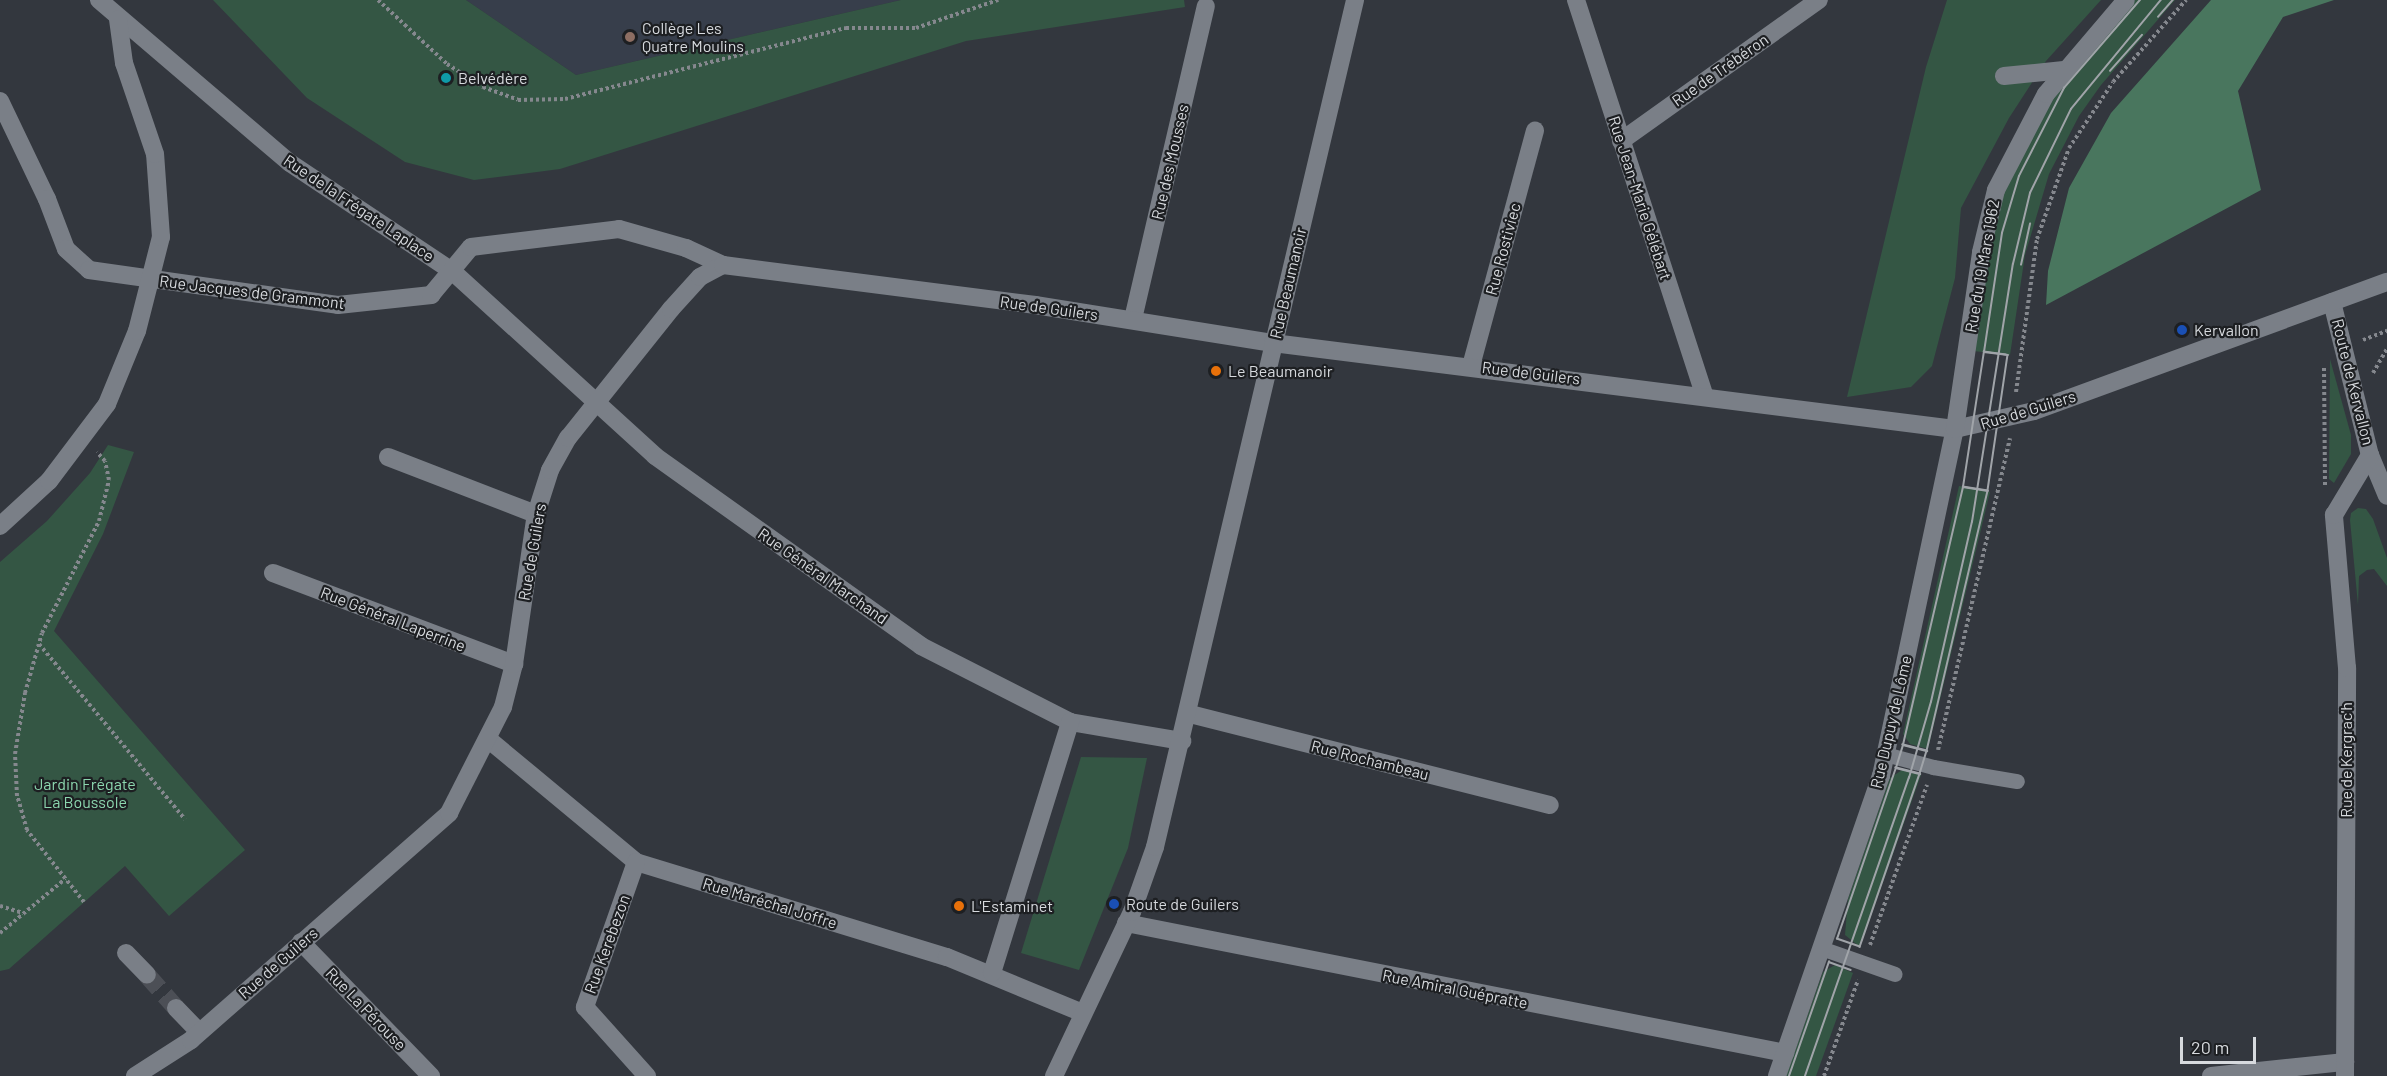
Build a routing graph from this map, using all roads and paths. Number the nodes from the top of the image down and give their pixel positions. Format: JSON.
{"nodes":[{"id":1,"x":99,"y":0,"type":"edge"},
{"id":2,"x":378,"y":0,"type":"edge"},
{"id":3,"x":998,"y":0,"type":"edge"},
{"id":4,"x":1355,"y":0,"type":"edge"},
{"id":5,"x":1576,"y":0,"type":"edge"},
{"id":6,"x":1819,"y":0,"type":"edge"},
{"id":7,"x":2126,"y":0,"type":"edge"},
{"id":8,"x":2186,"y":0,"type":"edge"},
{"id":9,"x":1207,"y":3,"type":"edge"},
{"id":10,"x":118,"y":19,"type":"junction"},
{"id":11,"x":2064,"y":70,"type":"junction"},
{"id":12,"x":2004,"y":76,"type":"dead end"},
{"id":13,"x":0,"y":101,"type":"edge"},
{"id":14,"x":1535,"y":131,"type":"dead end"},
{"id":15,"x":1621,"y":141,"type":"junction"},
{"id":16,"x":723,"y":266,"type":"junction"},
{"id":17,"x":452,"y":271,"type":"junction"},
{"id":18,"x":150,"y":280,"type":"junction"},
{"id":19,"x":2387,"y":282,"type":"edge"},
{"id":20,"x":2332,"y":302,"type":"junction"},
{"id":21,"x":1133,"y":319,"type":"junction"},
{"id":22,"x":2387,"y":331,"type":"edge"},
{"id":23,"x":1274,"y":343,"type":"junction"},
{"id":24,"x":2346,"y":345,"type":"junction"},
{"id":25,"x":2387,"y":349,"type":"edge"},
{"id":26,"x":2323,"y":358,"type":"dead end"},
{"id":27,"x":1471,"y":366,"type":"junction"},
{"id":28,"x":2373,"y":373,"type":"dead end"},
{"id":29,"x":1704,"y":395,"type":"junction"},
{"id":30,"x":594,"y":404,"type":"junction"},
{"id":31,"x":2013,"y":417,"type":"junction"},
{"id":32,"x":1955,"y":429,"type":"junction"},
{"id":33,"x":82,"y":436,"type":"junction"},
{"id":34,"x":2370,"y":455,"type":"junction"},
{"id":35,"x":388,"y":457,"type":"dead end"},
{"id":36,"x":2387,"y":496,"type":"edge"},
{"id":37,"x":536,"y":514,"type":"junction"},
{"id":38,"x":2334,"y":515,"type":"junction"},
{"id":39,"x":0,"y":526,"type":"edge"},
{"id":40,"x":273,"y":573,"type":"dead end"},
{"id":41,"x":39,"y":644,"type":"junction"},
{"id":42,"x":514,"y":664,"type":"junction"},
{"id":43,"x":1190,"y":714,"type":"junction"},
{"id":44,"x":1070,"y":722,"type":"junction"},
{"id":45,"x":488,"y":739,"type":"junction"},
{"id":46,"x":1182,"y":741,"type":"junction"},
{"id":47,"x":1886,"y":754,"type":"junction"},
{"id":48,"x":1933,"y":767,"type":"junction"},
{"id":49,"x":2017,"y":781,"type":"dead end"},
{"id":50,"x":1550,"y":805,"type":"dead end"},
{"id":51,"x":184,"y":819,"type":"dead end"},
{"id":52,"x":636,"y":862,"type":"junction"},
{"id":53,"x":65,"y":879,"type":"junction"},
{"id":54,"x":84,"y":902,"type":"dead end"},
{"id":55,"x":0,"y":906,"type":"edge"},
{"id":56,"x":24,"y":913,"type":"junction"},
{"id":57,"x":1126,"y":923,"type":"junction"},
{"id":58,"x":0,"y":933,"type":"edge"},
{"id":59,"x":302,"y":942,"type":"junction"},
{"id":60,"x":1821,"y":948,"type":"junction"},
{"id":61,"x":126,"y":953,"type":"dead end"},
{"id":62,"x":1864,"y":963,"type":"junction"},
{"id":63,"x":992,"y":973,"type":"junction"},
{"id":64,"x":1894,"y":974,"type":"dead end"},
{"id":65,"x":147,"y":975,"type":"tunnel mouth"},
{"id":66,"x":176,"y":1008,"type":"tunnel mouth"},
{"id":67,"x":1083,"y":1013,"type":"junction"},
{"id":68,"x":199,"y":1032,"type":"junction"},
{"id":69,"x":1785,"y":1053,"type":"junction"},
{"id":70,"x":2345,"y":1069,"type":"edge"},
{"id":71,"x":135,"y":1076,"type":"edge"},
{"id":72,"x":431,"y":1076,"type":"edge"},
{"id":73,"x":647,"y":1076,"type":"edge"},
{"id":74,"x":1054,"y":1076,"type":"edge"},
{"id":75,"x":1777,"y":1076,"type":"edge"},
{"id":76,"x":1824,"y":1076,"type":"edge"},
{"id":77,"x":2211,"y":1076,"type":"edge"}],
"edges":[{"from":1,"to":10,"type":"street","name":"Rue de la Frégate Laplace"},
{"from":2,"to":3,"type":"path"},
{"from":4,"to":23,"type":"street","name":"Rue Beaumanoir"},
{"from":5,"to":15,"type":"street","name":"Rue Jean-Marie Gélébart"},
{"from":6,"to":15,"type":"street","name":"Rue de Trébéron"},
{"from":7,"to":11,"type":"street","name":"Rue du 19 Mars 1962"},
{"from":8,"to":31,"type":"path"},
{"from":9,"to":21,"type":"street","name":"Rue des Mousses"},
{"from":10,"to":17,"type":"street","name":"Rue de la Frégate Laplace"},
{"from":10,"to":18,"type":"street"},
{"from":11,"to":12,"type":"street"},
{"from":11,"to":32,"type":"street","name":"Rue du 19 Mars 1962"},
{"from":13,"to":18,"type":"street","name":"Rue Jacques de Grammont"},
{"from":14,"to":27,"type":"street","name":"Rue Rostiviec"},
{"from":15,"to":29,"type":"street","name":"Rue Jean-Marie Gélébart"},
{"from":16,"to":17,"type":"street","name":"Rue Jacques de Grammont"},
{"from":16,"to":21,"type":"street","name":"Rue de Guilers"},
{"from":16,"to":30,"type":"street","name":"Rue de Guilers"},
{"from":17,"to":18,"type":"street","name":"Rue Jacques de Grammont"},
{"from":17,"to":30,"type":"street","name":"Rue de la Frégate Laplace"},
{"from":18,"to":33,"type":"street"},
{"from":19,"to":20,"type":"street","name":"Rue de Guilers"},
{"from":20,"to":24,"type":"street","name":"Route de Kervallon"},
{"from":20,"to":31,"type":"street","name":"Rue de Guilers"},
{"from":21,"to":23,"type":"street","name":"Rue de Guilers"},
{"from":22,"to":24,"type":"path"},
{"from":23,"to":27,"type":"street","name":"Rue de Guilers"},
{"from":23,"to":43,"type":"street","name":"Rue Beaumanoir"},
{"from":24,"to":34,"type":"street","name":"Route de Kervallon"},
{"from":25,"to":28,"type":"path"},
{"from":26,"to":38,"type":"path"},
{"from":27,"to":29,"type":"street","name":"Rue de Guilers"},
{"from":29,"to":32,"type":"street","name":"Rue de Guilers"},
{"from":30,"to":37,"type":"street","name":"Rue de Guilers"},
{"from":30,"to":44,"type":"street","name":"Rue Général Marchand"},
{"from":31,"to":32,"type":"street","name":"Rue de Guilers"},
{"from":31,"to":48,"type":"path"},
{"from":32,"to":47,"type":"street","name":"Rue Dupuy de Lôme"},
{"from":33,"to":39,"type":"street"},
{"from":33,"to":41,"type":"path"},
{"from":34,"to":36,"type":"street","name":"Route de Kervallon"},
{"from":34,"to":38,"type":"street"},
{"from":35,"to":37,"type":"street"},
{"from":37,"to":42,"type":"street","name":"Rue de Guilers"},
{"from":38,"to":70,"type":"street","name":"Rue de Kergrac'h"},
{"from":40,"to":42,"type":"street","name":"Rue Général Laperrine"},
{"from":41,"to":51,"type":"path"},
{"from":41,"to":53,"type":"path"},
{"from":42,"to":45,"type":"street","name":"Rue de Guilers"},
{"from":43,"to":46,"type":"street","name":"Rue Beaumanoir"},
{"from":43,"to":50,"type":"street","name":"Rue Rochambeau"},
{"from":44,"to":46,"type":"street","name":"Rue Général Marchand"},
{"from":44,"to":63,"type":"street"},
{"from":45,"to":52,"type":"street","name":"Rue Maréchal Joffre"},
{"from":45,"to":59,"type":"street","name":"Rue de Guilers"},
{"from":46,"to":57,"type":"street","name":"Rue Beaumanoir"},
{"from":47,"to":48,"type":"lane"},
{"from":47,"to":60,"type":"street","name":"Rue Dupuy de Lôme"},
{"from":48,"to":49,"type":"lane"},
{"from":48,"to":62,"type":"path"},
{"from":52,"to":63,"type":"street","name":"Rue Maréchal Joffre"},
{"from":52,"to":73,"type":"street","name":"Rue Kerebezon"},
{"from":53,"to":54,"type":"path"},
{"from":53,"to":56,"type":"path"},
{"from":55,"to":56,"type":"path"},
{"from":56,"to":58,"type":"path"},
{"from":57,"to":67,"type":"street","name":"Rue Beaumanoir"},
{"from":57,"to":69,"type":"street","name":"Rue Amiral Guépratte"},
{"from":59,"to":68,"type":"street","name":"Rue de Guilers"},
{"from":59,"to":72,"type":"street","name":"Rue La Pérouse"},
{"from":60,"to":62,"type":"lane"},
{"from":60,"to":69,"type":"street","name":"Rue Dupuy de Lôme"},
{"from":61,"to":65,"type":"street"},
{"from":62,"to":64,"type":"lane"},
{"from":62,"to":76,"type":"path"},
{"from":63,"to":67,"type":"street","name":"Rue Maréchal Joffre"},
{"from":66,"to":68,"type":"street"},
{"from":67,"to":74,"type":"street","name":"Rue Beaumanoir"},
{"from":68,"to":71,"type":"street","name":"Rue de Guilers"},
{"from":69,"to":75,"type":"street","name":"Rue Dupuy de Lôme"},
{"from":70,"to":77,"type":"street"}]}
